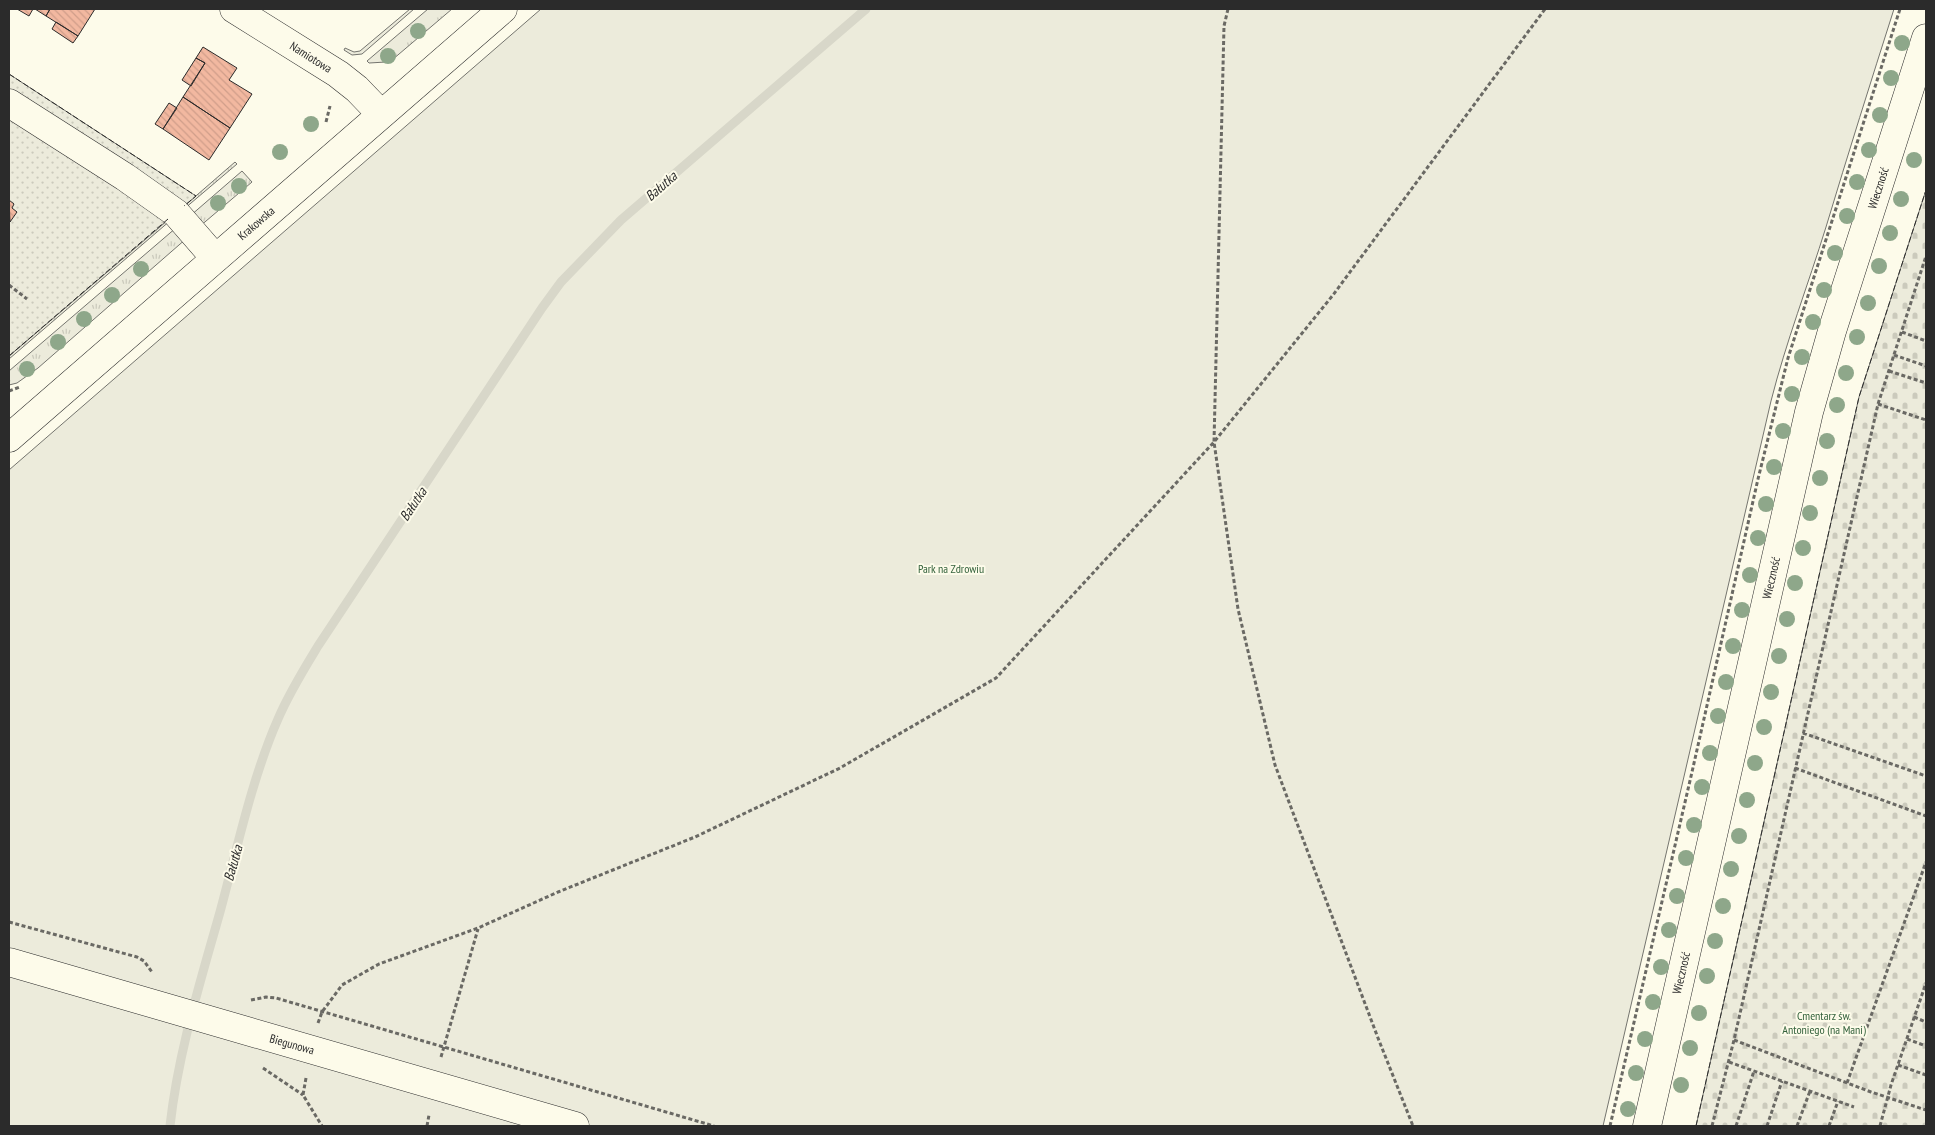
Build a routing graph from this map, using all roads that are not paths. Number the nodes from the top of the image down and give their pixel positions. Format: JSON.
{"nodes":[{"id":1,"x":234,"y":9,"type":"edge"},
{"id":2,"x":503,"y":9,"type":"edge"},
{"id":3,"x":1926,"y":38,"type":"edge"},
{"id":4,"x":9,"y":103,"type":"edge"},
{"id":5,"x":381,"y":114,"type":"junction"},
{"id":6,"x":215,"y":258,"type":"junction"},
{"id":7,"x":9,"y":438,"type":"edge"},
{"id":8,"x":9,"y":962,"type":"edge"},
{"id":9,"x":575,"y":1126,"type":"edge"},
{"id":10,"x":1647,"y":1126,"type":"edge"}],
"edges":[{"from":1,"to":5,"type":"street","name":"Namiotowa"},
{"from":2,"to":5,"type":"street","name":"Krakowska"},
{"from":3,"to":10,"type":"street","name":"Wieczność"},
{"from":4,"to":6,"type":"street"},
{"from":5,"to":6,"type":"street","name":"Krakowska"},
{"from":6,"to":7,"type":"street","name":"Krakowska"},
{"from":8,"to":9,"type":"street","name":"Biegunowa"}]}
